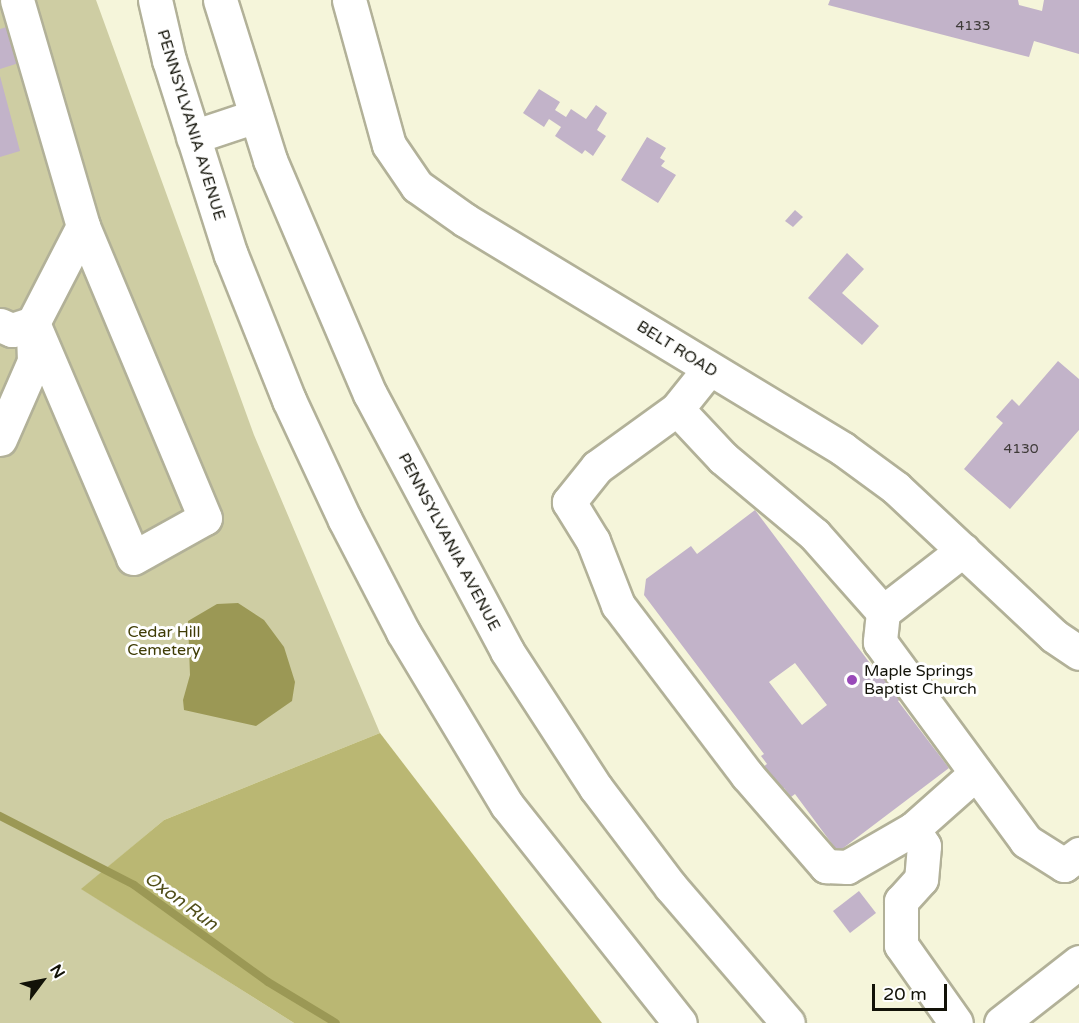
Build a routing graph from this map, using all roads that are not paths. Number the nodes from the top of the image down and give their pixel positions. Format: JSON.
{"nodes":[{"id":1,"x":17,"y":0,"type":"edge"},
{"id":2,"x":154,"y":0,"type":"edge"},
{"id":3,"x":220,"y":0,"type":"edge"},
{"id":4,"x":349,"y":0,"type":"edge"},
{"id":5,"x":256,"y":116,"type":"junction"},
{"id":6,"x":193,"y":137,"type":"junction"},
{"id":7,"x":83,"y":226,"type":"junction"},
{"id":8,"x":33,"y":323,"type":"junction"},
{"id":9,"x":0,"y":325,"type":"edge"},
{"id":10,"x":709,"y":369,"type":"junction"},
{"id":11,"x":678,"y":409,"type":"junction"},
{"id":12,"x":0,"y":439,"type":"edge"},
{"id":13,"x":963,"y":550,"type":"junction"},
{"id":14,"x":882,"y":627,"type":"junction"},
{"id":15,"x":1079,"y":653,"type":"edge"},
{"id":16,"x":976,"y":774,"type":"junction"},
{"id":17,"x":913,"y":829,"type":"junction"},
{"id":18,"x":1079,"y":854,"type":"edge"},
{"id":19,"x":1079,"y":962,"type":"edge"},
{"id":20,"x":680,"y":1023,"type":"edge"},
{"id":21,"x":788,"y":1023,"type":"edge"},
{"id":22,"x":956,"y":1023,"type":"edge"},
{"id":23,"x":1001,"y":1023,"type":"edge"}],
"edges":[{"from":1,"to":7,"type":"main road"},
{"from":2,"to":6,"type":"main road","name":"PENNSYLVANIA AVENUE"},
{"from":3,"to":5,"type":"main road","name":"PENNSYLVANIA AVENUE"},
{"from":4,"to":10,"type":"main road","name":"BELT ROAD"},
{"from":5,"to":6,"type":"main road"},
{"from":5,"to":21,"type":"main road","name":"PENNSYLVANIA AVENUE"},
{"from":6,"to":20,"type":"main road","name":"PENNSYLVANIA AVENUE"},
{"from":7,"to":8,"type":"main road"},
{"from":7,"to":8,"type":"main road"},
{"from":8,"to":9,"type":"main road"},
{"from":8,"to":12,"type":"main road"},
{"from":10,"to":11,"type":"main road"},
{"from":10,"to":13,"type":"main road","name":"BELT ROAD"},
{"from":11,"to":14,"type":"main road"},
{"from":11,"to":17,"type":"main road"},
{"from":13,"to":14,"type":"main road"},
{"from":13,"to":15,"type":"main road","name":"BELT ROAD"},
{"from":14,"to":16,"type":"main road"},
{"from":16,"to":17,"type":"main road"},
{"from":16,"to":18,"type":"main road"},
{"from":17,"to":22,"type":"main road"},
{"from":19,"to":23,"type":"main road"}]}
